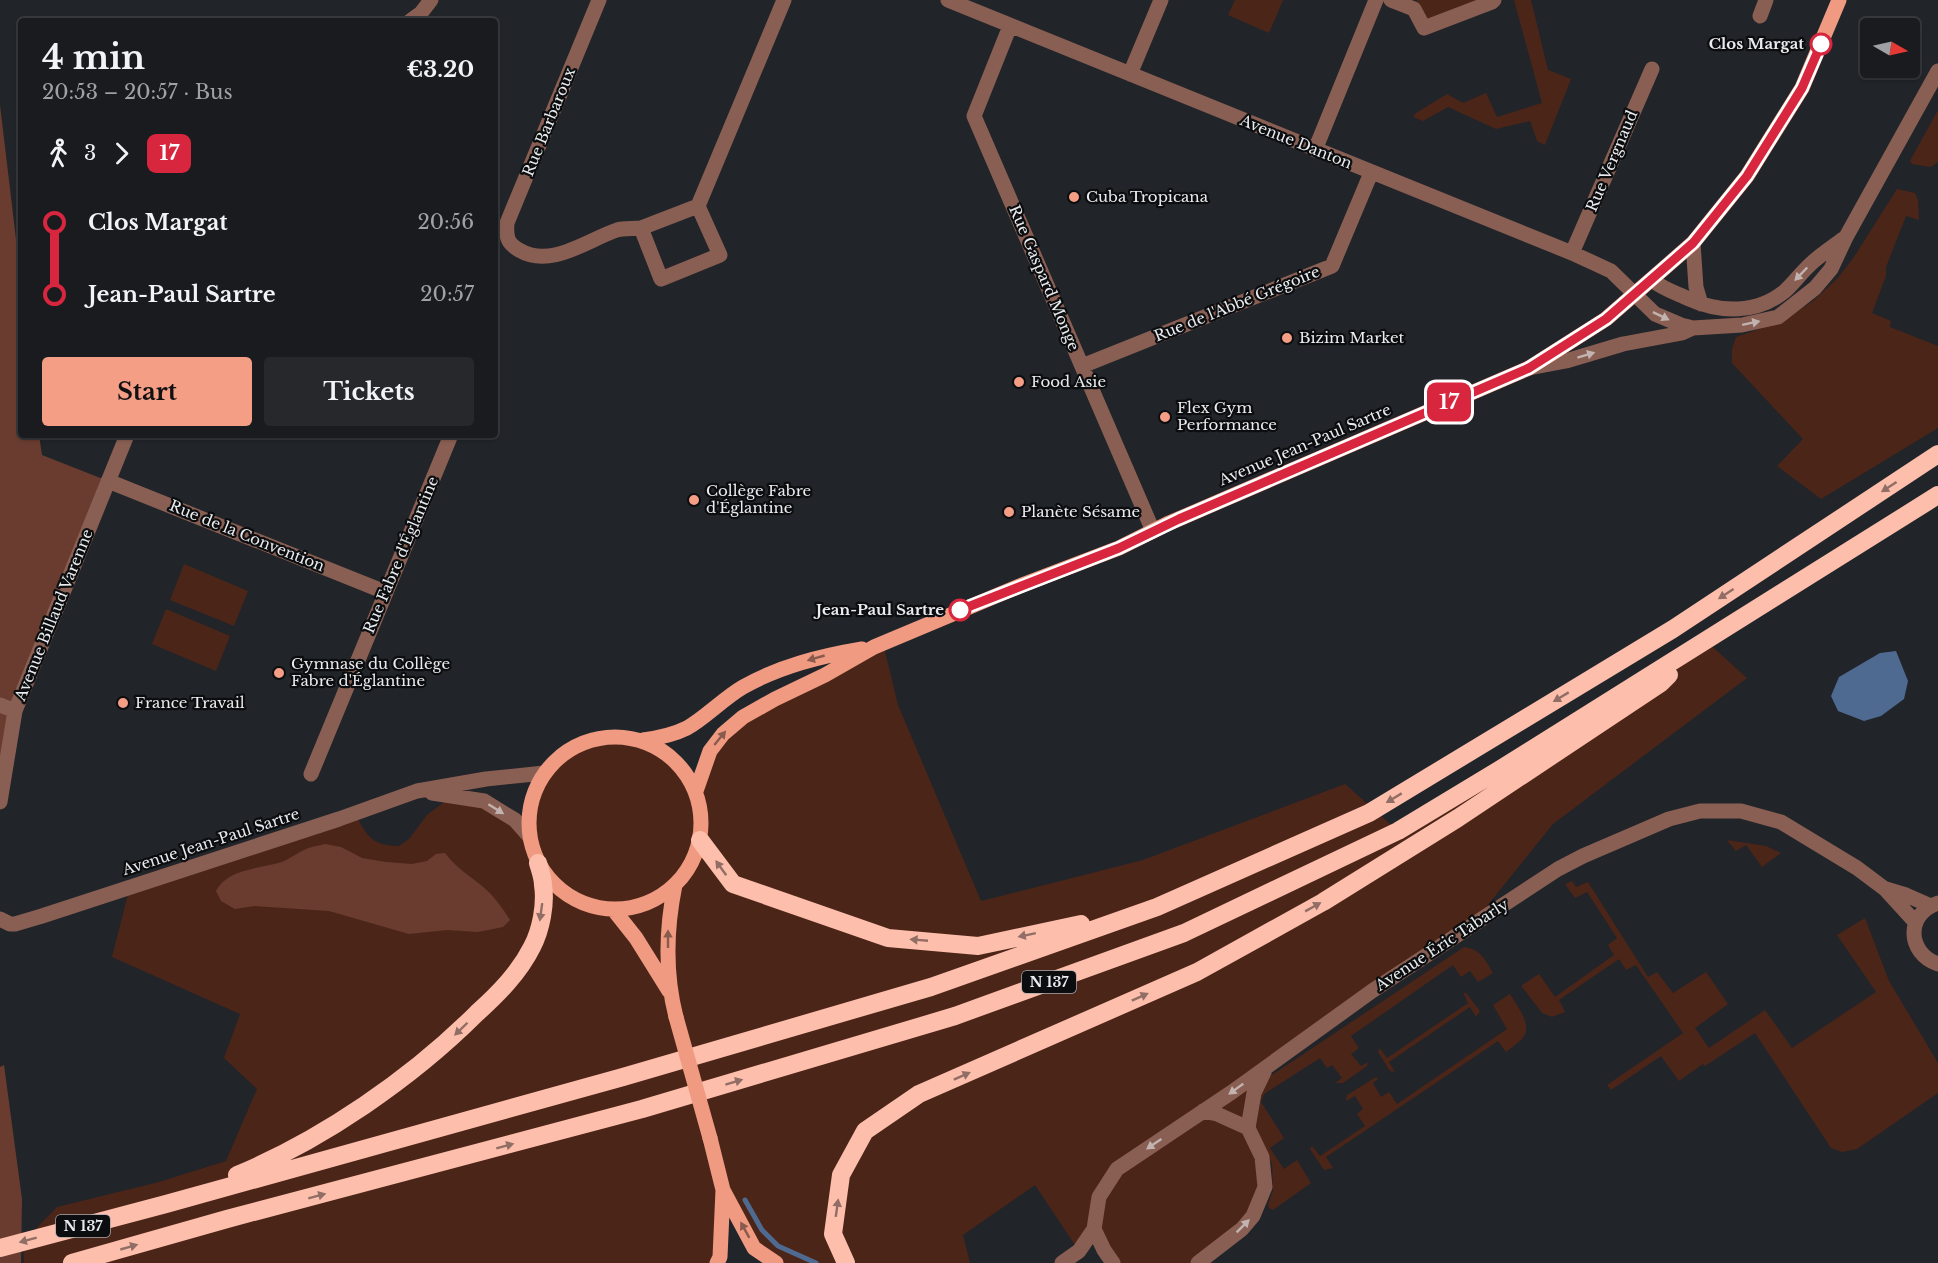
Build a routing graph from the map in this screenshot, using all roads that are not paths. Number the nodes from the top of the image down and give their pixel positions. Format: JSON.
{"nodes":[{"id":1,"x":431,"y":0,"type":"edge"},
{"id":2,"x":599,"y":0,"type":"edge"},
{"id":3,"x":784,"y":0,"type":"edge"},
{"id":4,"x":948,"y":0,"type":"edge"},
{"id":5,"x":1161,"y":0,"type":"edge"},
{"id":6,"x":1376,"y":0,"type":"edge"},
{"id":7,"x":1392,"y":0,"type":"edge"},
{"id":8,"x":1767,"y":0,"type":"edge"},
{"id":9,"x":1839,"y":0,"type":"edge"},
{"id":10,"x":1484,"y":2,"type":"edge"},
{"id":11,"x":974,"y":5,"type":"edge"},
{"id":12,"x":1760,"y":16,"type":"dead end"},
{"id":13,"x":414,"y":18,"type":"edge"},
{"id":14,"x":1010,"y":26,"type":"junction"},
{"id":15,"x":1652,"y":69,"type":"dead end"},
{"id":16,"x":1938,"y":71,"type":"edge"},
{"id":17,"x":1130,"y":74,"type":"junction"},
{"id":18,"x":1316,"y":150,"type":"junction"},
{"id":19,"x":1371,"y":172,"type":"junction"},
{"id":20,"x":698,"y":206,"type":"junction"},
{"id":21,"x":641,"y":228,"type":"junction"},
{"id":22,"x":1846,"y":237,"type":"junction"},
{"id":23,"x":1693,"y":243,"type":"junction"},
{"id":24,"x":1572,"y":253,"type":"junction"},
{"id":25,"x":1652,"y":280,"type":"junction"},
{"id":26,"x":1636,"y":295,"type":"junction"},
{"id":27,"x":1701,"y":304,"type":"junction"},
{"id":28,"x":1727,"y":310,"type":"junction"},
{"id":29,"x":1721,"y":326,"type":"junction"},
{"id":30,"x":1693,"y":328,"type":"junction"},
{"id":31,"x":1082,"y":366,"type":"junction"},
{"id":32,"x":1529,"y":368,"type":"junction"},
{"id":33,"x":126,"y":438,"type":"edge"},
{"id":34,"x":450,"y":438,"type":"edge"},
{"id":35,"x":1938,"y":454,"type":"edge"},
{"id":36,"x":108,"y":481,"type":"junction"},
{"id":37,"x":1938,"y":495,"type":"edge"},
{"id":38,"x":1153,"y":531,"type":"junction"},
{"id":39,"x":385,"y":592,"type":"junction"},
{"id":40,"x":1706,"y":641,"type":"junction"},
{"id":41,"x":874,"y":647,"type":"junction"},
{"id":42,"x":0,"y":705,"type":"edge"},
{"id":43,"x":15,"y":711,"type":"junction"},
{"id":44,"x":643,"y":740,"type":"junction"},
{"id":45,"x":544,"y":773,"type":"junction"},
{"id":46,"x":311,"y":774,"type":"dead end"},
{"id":47,"x":696,"y":790,"type":"junction"},
{"id":48,"x":417,"y":791,"type":"junction"},
{"id":49,"x":0,"y":802,"type":"edge"},
{"id":50,"x":529,"y":836,"type":"junction"},
{"id":51,"x":700,"y":840,"type":"junction"},
{"id":52,"x":538,"y":863,"type":"junction"},
{"id":53,"x":675,"y":885,"type":"junction"},
{"id":54,"x":1885,"y":889,"type":"junction"},
{"id":55,"x":1935,"y":904,"type":"edge"},
{"id":56,"x":1157,"y":907,"type":"junction"},
{"id":57,"x":613,"y":909,"type":"junction"},
{"id":58,"x":8,"y":921,"type":"edge"},
{"id":59,"x":1916,"y":923,"type":"junction"},
{"id":60,"x":1938,"y":965,"type":"edge"},
{"id":61,"x":670,"y":993,"type":"junction"},
{"id":62,"x":1268,"y":1065,"type":"junction"},
{"id":63,"x":1203,"y":1111,"type":"junction"},
{"id":64,"x":1248,"y":1128,"type":"junction"},
{"id":65,"x":723,"y":1190,"type":"junction"},
{"id":66,"x":166,"y":1204,"type":"junction"},
{"id":67,"x":1094,"y":1229,"type":"junction"},
{"id":68,"x":0,"y":1248,"type":"edge"},
{"id":69,"x":72,"y":1263,"type":"edge"},
{"id":70,"x":717,"y":1263,"type":"edge"},
{"id":71,"x":776,"y":1263,"type":"edge"},
{"id":72,"x":846,"y":1263,"type":"edge"},
{"id":73,"x":1062,"y":1263,"type":"edge"},
{"id":74,"x":1113,"y":1263,"type":"edge"},
{"id":75,"x":1198,"y":1263,"type":"edge"}],
"edges":[{"from":1,"to":13,"type":"street"},
{"from":2,"to":21,"type":"street","name":"Rue Barbaroux"},
{"from":3,"to":20,"type":"street"},
{"from":4,"to":11,"type":"street","name":"Avenue Danton"},
{"from":5,"to":17,"type":"street"},
{"from":6,"to":18,"type":"street"},
{"from":7,"to":10,"type":"street"},
{"from":8,"to":12,"type":"street"},
{"from":9,"to":23,"type":"main road","name":"Avenue Jean-Paul Sartre"},
{"from":11,"to":14,"type":"street","name":"Avenue Danton"},
{"from":14,"to":17,"type":"street","name":"Avenue Danton"},
{"from":14,"to":31,"type":"street","name":"Rue Gaspard Monge"},
{"from":15,"to":24,"type":"street","name":"Rue Vergnaud"},
{"from":16,"to":22,"type":"street"},
{"from":17,"to":18,"type":"street","name":"Avenue Danton"},
{"from":18,"to":19,"type":"street","name":"Avenue Danton"},
{"from":19,"to":24,"type":"street","name":"Avenue Danton"},
{"from":19,"to":31,"type":"street","name":"Rue de l'Abbé Grégoire"},
{"from":20,"to":21,"type":"street"},
{"from":20,"to":21,"type":"street"},
{"from":22,"to":28,"type":"street","one_way":true},
{"from":29,"to":22,"type":"street","one_way":true},
{"from":23,"to":25,"type":"main road","name":"Avenue Jean-Paul Sartre"},
{"from":23,"to":27,"type":"street"},
{"from":24,"to":26,"type":"street","name":"Avenue Danton"},
{"from":25,"to":26,"type":"main road","name":"Avenue Jean-Paul Sartre"},
{"from":25,"to":27,"type":"street"},
{"from":26,"to":30,"type":"street","name":"Avenue Danton","one_way":true},
{"from":26,"to":32,"type":"main road","name":"Avenue Jean-Paul Sartre"},
{"from":27,"to":28,"type":"street"},
{"from":28,"to":29,"type":"street"},
{"from":29,"to":30,"type":"street"},
{"from":32,"to":30,"type":"street","one_way":true},
{"from":31,"to":38,"type":"street","name":"Rue Gaspard Monge"},
{"from":32,"to":38,"type":"main road","name":"Avenue Jean-Paul Sartre"},
{"from":33,"to":36,"type":"street","name":"Avenue Billaud Varenne"},
{"from":34,"to":39,"type":"street","name":"Rue Fabre d'Églantine"},
{"from":35,"to":56,"type":"highway","number":"N 137","one_way":true},
{"from":36,"to":39,"type":"street","name":"Rue de la Convention"},
{"from":36,"to":43,"type":"street","name":"Avenue Billaud Varenne"},
{"from":37,"to":40,"type":"highway","number":"N 137"},
{"from":38,"to":41,"type":"main road","name":"Avenue Jean-Paul Sartre"},
{"from":39,"to":46,"type":"street","name":"Rue Fabre d'Églantine"},
{"from":69,"to":40,"type":"highway","number":"N 137","one_way":true},
{"from":72,"to":40,"type":"highway","one_way":true},
{"from":41,"to":44,"type":"main road","name":"Avenue Jean-Paul Sartre","one_way":true},
{"from":47,"to":41,"type":"main road","name":"Avenue Jean-Paul Sartre","one_way":true},
{"from":42,"to":43,"type":"street"},
{"from":43,"to":49,"type":"street","name":"Avenue Billaud Varenne"},
{"from":44,"to":45,"type":"main road"},
{"from":44,"to":47,"type":"main road"},
{"from":45,"to":48,"type":"street"},
{"from":45,"to":50,"type":"main road"},
{"from":47,"to":51,"type":"main road"},
{"from":48,"to":50,"type":"street","one_way":true},
{"from":48,"to":58,"type":"street","name":"Avenue Jean-Paul Sartre"},
{"from":50,"to":52,"type":"main road"},
{"from":51,"to":53,"type":"main road"},
{"from":56,"to":51,"type":"highway","one_way":true},
{"from":52,"to":57,"type":"main road"},
{"from":52,"to":66,"type":"highway","one_way":true},
{"from":53,"to":57,"type":"main road"},
{"from":61,"to":53,"type":"main road","one_way":true},
{"from":54,"to":55,"type":"street","name":"Avenue Éric Tabarly"},
{"from":54,"to":59,"type":"street","name":"Avenue Éric Tabarly"},
{"from":54,"to":62,"type":"street","name":"Avenue Éric Tabarly"},
{"from":55,"to":59,"type":"street"},
{"from":56,"to":66,"type":"highway","number":"N 137"},
{"from":57,"to":61,"type":"main road"},
{"from":59,"to":60,"type":"street"},
{"from":61,"to":65,"type":"main road","bridge":true},
{"from":62,"to":63,"type":"street","name":"Avenue Éric Tabarly","one_way":true},
{"from":62,"to":64,"type":"street"},
{"from":63,"to":64,"type":"street"},
{"from":63,"to":67,"type":"street","name":"Avenue Éric Tabarly","one_way":true},
{"from":75,"to":64,"type":"street","one_way":true},
{"from":65,"to":70,"type":"main road"},
{"from":71,"to":65,"type":"main road","one_way":true},
{"from":66,"to":68,"type":"highway","number":"N 137","one_way":true},
{"from":67,"to":73,"type":"street"},
{"from":67,"to":74,"type":"street"}]}
